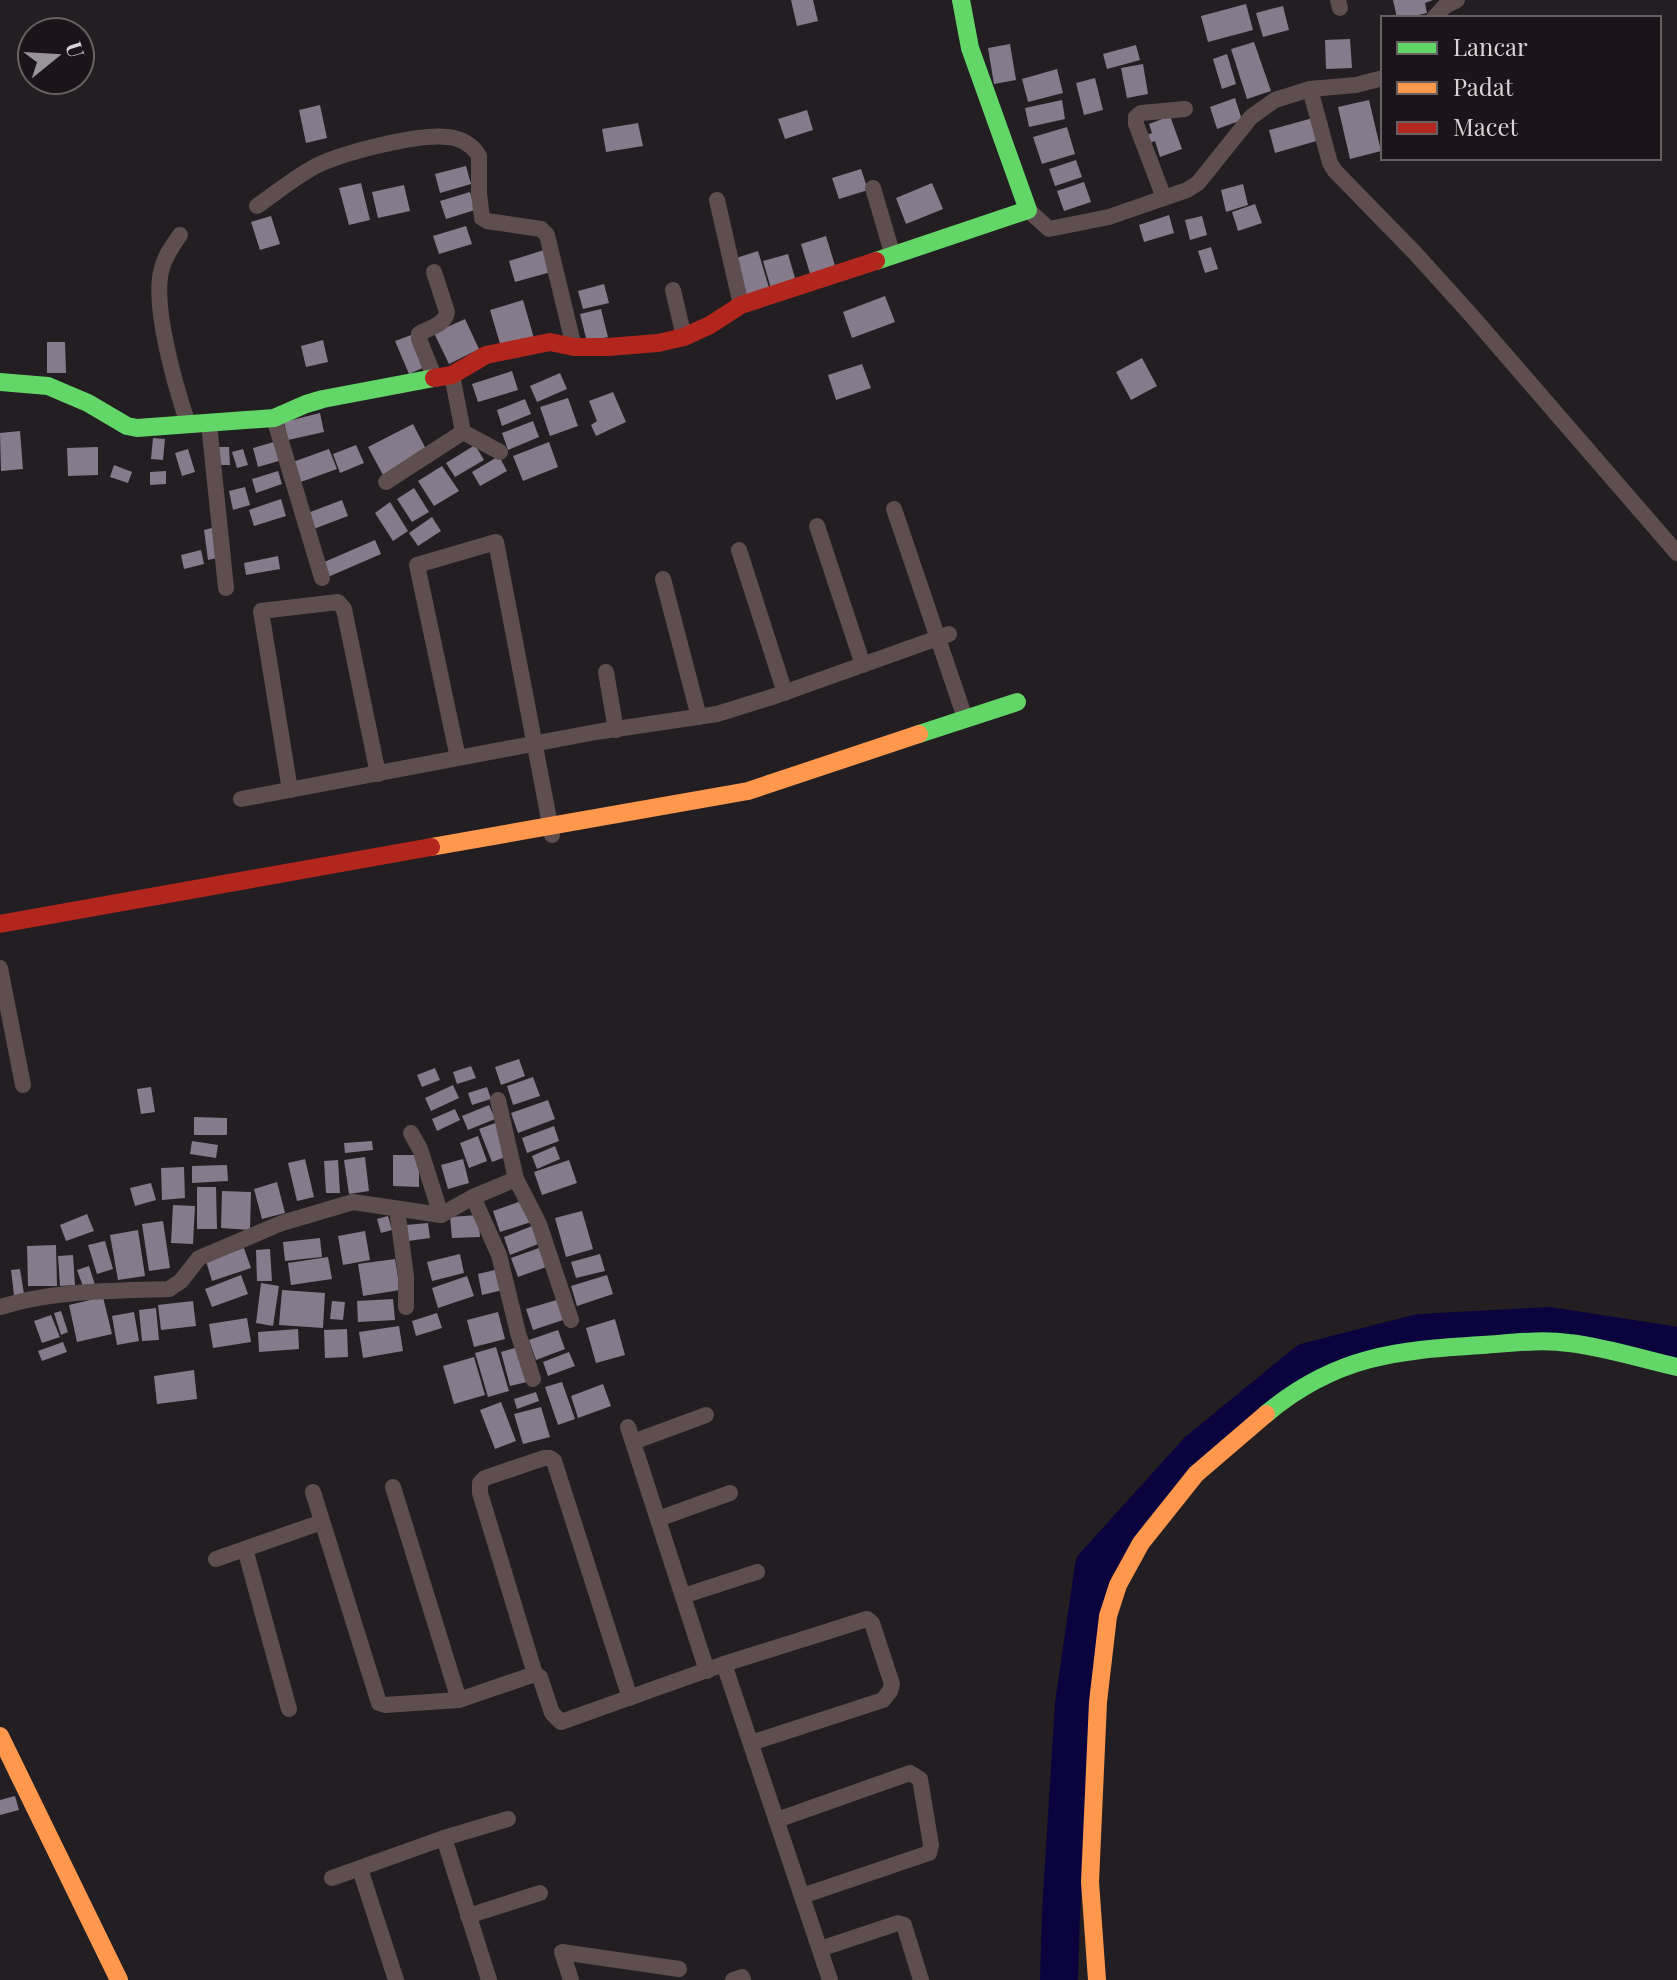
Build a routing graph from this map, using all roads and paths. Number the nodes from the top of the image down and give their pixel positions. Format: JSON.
{"nodes":[{"id":1,"x":961,"y":0,"type":"edge"},
{"id":2,"x":1457,"y":0,"type":"edge"},
{"id":3,"x":1436,"y":16,"type":"edge"},
{"id":4,"x":1381,"y":79,"type":"edge"},
{"id":5,"x":1310,"y":89,"type":"junction"},
{"id":6,"x":1185,"y":109,"type":"dead end"},
{"id":7,"x":873,"y":188,"type":"dead end"},
{"id":8,"x":1164,"y":198,"type":"junction"},
{"id":9,"x":717,"y":200,"type":"dead end"},
{"id":10,"x":257,"y":206,"type":"dead end"},
{"id":11,"x":1028,"y":210,"type":"junction"},
{"id":12,"x":180,"y":235,"type":"dead end"},
{"id":13,"x":893,"y":256,"type":"junction"},
{"id":14,"x":434,"y":272,"type":"dead end"},
{"id":15,"x":673,"y":290,"type":"dead end"},
{"id":16,"x":741,"y":305,"type":"junction"},
{"id":17,"x":684,"y":337,"type":"junction"},
{"id":18,"x":574,"y":347,"type":"junction"},
{"id":19,"x":444,"y":377,"type":"junction"},
{"id":20,"x":0,"y":382,"type":"edge"},
{"id":21,"x":274,"y":418,"type":"junction"},
{"id":22,"x":188,"y":424,"type":"junction"},
{"id":23,"x":209,"y":424,"type":"junction"},
{"id":24,"x":463,"y":432,"type":"junction"},
{"id":25,"x":500,"y":452,"type":"dead end"},
{"id":26,"x":386,"y":482,"type":"dead end"},
{"id":27,"x":894,"y":509,"type":"dead end"},
{"id":28,"x":817,"y":526,"type":"dead end"},
{"id":29,"x":739,"y":550,"type":"dead end"},
{"id":30,"x":1677,"y":553,"type":"edge"},
{"id":31,"x":322,"y":578,"type":"dead end"},
{"id":32,"x":663,"y":579,"type":"dead end"},
{"id":33,"x":226,"y":588,"type":"dead end"},
{"id":34,"x":943,"y":636,"type":"junction"},
{"id":35,"x":863,"y":665,"type":"junction"},
{"id":36,"x":606,"y":672,"type":"dead end"},
{"id":37,"x":785,"y":693,"type":"junction"},
{"id":38,"x":1017,"y":702,"type":"dead end"},
{"id":39,"x":699,"y":717,"type":"junction"},
{"id":40,"x":965,"y":718,"type":"junction"},
{"id":41,"x":616,"y":730,"type":"junction"},
{"id":42,"x":536,"y":744,"type":"junction"},
{"id":43,"x":458,"y":758,"type":"junction"},
{"id":44,"x":378,"y":774,"type":"junction"},
{"id":45,"x":290,"y":790,"type":"junction"},
{"id":46,"x":241,"y":799,"type":"dead end"},
{"id":47,"x":552,"y":831,"type":"junction"},
{"id":48,"x":0,"y":924,"type":"edge"},
{"id":49,"x":0,"y":968,"type":"edge"},
{"id":50,"x":23,"y":1085,"type":"dead end"},
{"id":51,"x":498,"y":1100,"type":"dead end"},
{"id":52,"x":411,"y":1133,"type":"dead end"},
{"id":53,"x":516,"y":1179,"type":"junction"},
{"id":54,"x":473,"y":1197,"type":"junction"},
{"id":55,"x":397,"y":1209,"type":"junction"},
{"id":56,"x":441,"y":1215,"type":"junction"},
{"id":57,"x":0,"y":1307,"type":"edge"},
{"id":58,"x":406,"y":1307,"type":"dead end"},
{"id":59,"x":571,"y":1320,"type":"dead end"},
{"id":60,"x":1677,"y":1367,"type":"edge"},
{"id":61,"x":533,"y":1379,"type":"dead end"},
{"id":62,"x":706,"y":1415,"type":"dead end"},
{"id":63,"x":393,"y":1487,"type":"dead end"},
{"id":64,"x":313,"y":1492,"type":"dead end"},
{"id":65,"x":730,"y":1493,"type":"dead end"},
{"id":66,"x":658,"y":1519,"type":"junction"},
{"id":67,"x":322,"y":1522,"type":"junction"},
{"id":68,"x":245,"y":1549,"type":"junction"},
{"id":69,"x":216,"y":1559,"type":"dead end"},
{"id":70,"x":757,"y":1572,"type":"dead end"},
{"id":71,"x":683,"y":1596,"type":"junction"},
{"id":72,"x":724,"y":1664,"type":"junction"},
{"id":73,"x":707,"y":1671,"type":"junction"},
{"id":74,"x":535,"y":1674,"type":"junction"},
{"id":75,"x":630,"y":1698,"type":"junction"},
{"id":76,"x":459,"y":1700,"type":"junction"},
{"id":77,"x":289,"y":1709,"type":"dead end"},
{"id":78,"x":0,"y":1736,"type":"edge"},
{"id":79,"x":751,"y":1743,"type":"junction"},
{"id":80,"x":508,"y":1819,"type":"dead end"},
{"id":81,"x":777,"y":1820,"type":"junction"},
{"id":82,"x":444,"y":1838,"type":"junction"},
{"id":83,"x":360,"y":1869,"type":"junction"},
{"id":84,"x":332,"y":1878,"type":"dead end"},
{"id":85,"x":540,"y":1893,"type":"dead end"},
{"id":86,"x":802,"y":1896,"type":"junction"},
{"id":87,"x":468,"y":1916,"type":"junction"},
{"id":88,"x":820,"y":1949,"type":"junction"},
{"id":89,"x":679,"y":1969,"type":"dead end"},
{"id":90,"x":119,"y":1980,"type":"edge"},
{"id":91,"x":396,"y":1980,"type":"edge"},
{"id":92,"x":489,"y":1980,"type":"edge"},
{"id":93,"x":571,"y":1980,"type":"edge"},
{"id":94,"x":733,"y":1980,"type":"edge"},
{"id":95,"x":743,"y":1980,"type":"edge"},
{"id":96,"x":830,"y":1980,"type":"edge"},
{"id":97,"x":921,"y":1980,"type":"edge"},
{"id":98,"x":1097,"y":1980,"type":"edge"}],
"edges":[{"from":1,"to":11,"type":"street"},
{"from":2,"to":3,"type":"street"},
{"from":4,"to":5,"type":"street"},
{"from":5,"to":8,"type":"street"},
{"from":5,"to":30,"type":"street"},
{"from":6,"to":8,"type":"street"},
{"from":7,"to":13,"type":"street"},
{"from":8,"to":11,"type":"street"},
{"from":9,"to":16,"type":"street"},
{"from":10,"to":18,"type":"street"},
{"from":11,"to":13,"type":"street"},
{"from":12,"to":22,"type":"street"},
{"from":13,"to":16,"type":"street"},
{"from":14,"to":19,"type":"street"},
{"from":15,"to":17,"type":"street"},
{"from":16,"to":17,"type":"street"},
{"from":17,"to":18,"type":"street"},
{"from":18,"to":19,"type":"street"},
{"from":19,"to":21,"type":"street"},
{"from":19,"to":24,"type":"street"},
{"from":20,"to":22,"type":"street"},
{"from":21,"to":23,"type":"street"},
{"from":21,"to":31,"type":"street"},
{"from":22,"to":23,"type":"street"},
{"from":23,"to":33,"type":"street"},
{"from":24,"to":25,"type":"street"},
{"from":24,"to":26,"type":"street"},
{"from":27,"to":34,"type":"street"},
{"from":28,"to":35,"type":"street"},
{"from":29,"to":37,"type":"street"},
{"from":32,"to":39,"type":"street"},
{"from":34,"to":35,"type":"street"},
{"from":34,"to":40,"type":"street"},
{"from":35,"to":37,"type":"street"},
{"from":36,"to":41,"type":"street"},
{"from":37,"to":39,"type":"street"},
{"from":38,"to":40,"type":"street"},
{"from":39,"to":41,"type":"street"},
{"from":40,"to":47,"type":"street"},
{"from":41,"to":42,"type":"street"},
{"from":42,"to":43,"type":"street"},
{"from":42,"to":43,"type":"street"},
{"from":42,"to":47,"type":"street"},
{"from":43,"to":44,"type":"street"},
{"from":44,"to":45,"type":"street"},
{"from":44,"to":45,"type":"street"},
{"from":45,"to":46,"type":"street"},
{"from":47,"to":48,"type":"street"},
{"from":49,"to":50,"type":"street"},
{"from":51,"to":53,"type":"street"},
{"from":52,"to":56,"type":"street"},
{"from":53,"to":54,"type":"street"},
{"from":53,"to":59,"type":"street"},
{"from":54,"to":56,"type":"street"},
{"from":54,"to":61,"type":"street"},
{"from":55,"to":56,"type":"street"},
{"from":55,"to":57,"type":"street"},
{"from":55,"to":58,"type":"street"},
{"from":60,"to":98,"type":"street"},
{"from":62,"to":66,"type":"street"},
{"from":63,"to":76,"type":"street"},
{"from":64,"to":67,"type":"street"},
{"from":65,"to":66,"type":"street"},
{"from":66,"to":71,"type":"street"},
{"from":67,"to":68,"type":"street"},
{"from":67,"to":76,"type":"street"},
{"from":68,"to":69,"type":"street"},
{"from":68,"to":77,"type":"street"},
{"from":70,"to":71,"type":"street"},
{"from":71,"to":73,"type":"street"},
{"from":72,"to":73,"type":"street"},
{"from":72,"to":79,"type":"street"},
{"from":72,"to":79,"type":"street"},
{"from":73,"to":75,"type":"street"},
{"from":74,"to":75,"type":"street"},
{"from":74,"to":75,"type":"street"},
{"from":74,"to":76,"type":"street"},
{"from":78,"to":90,"type":"street"},
{"from":79,"to":81,"type":"street"},
{"from":80,"to":82,"type":"street"},
{"from":81,"to":86,"type":"street"},
{"from":81,"to":86,"type":"street"},
{"from":82,"to":83,"type":"street"},
{"from":82,"to":87,"type":"street"},
{"from":83,"to":84,"type":"street"},
{"from":83,"to":91,"type":"street"},
{"from":85,"to":87,"type":"street"},
{"from":86,"to":88,"type":"street"},
{"from":87,"to":92,"type":"street"},
{"from":88,"to":96,"type":"street"},
{"from":88,"to":97,"type":"street"},
{"from":89,"to":93,"type":"street"},
{"from":94,"to":95,"type":"street"}]}
